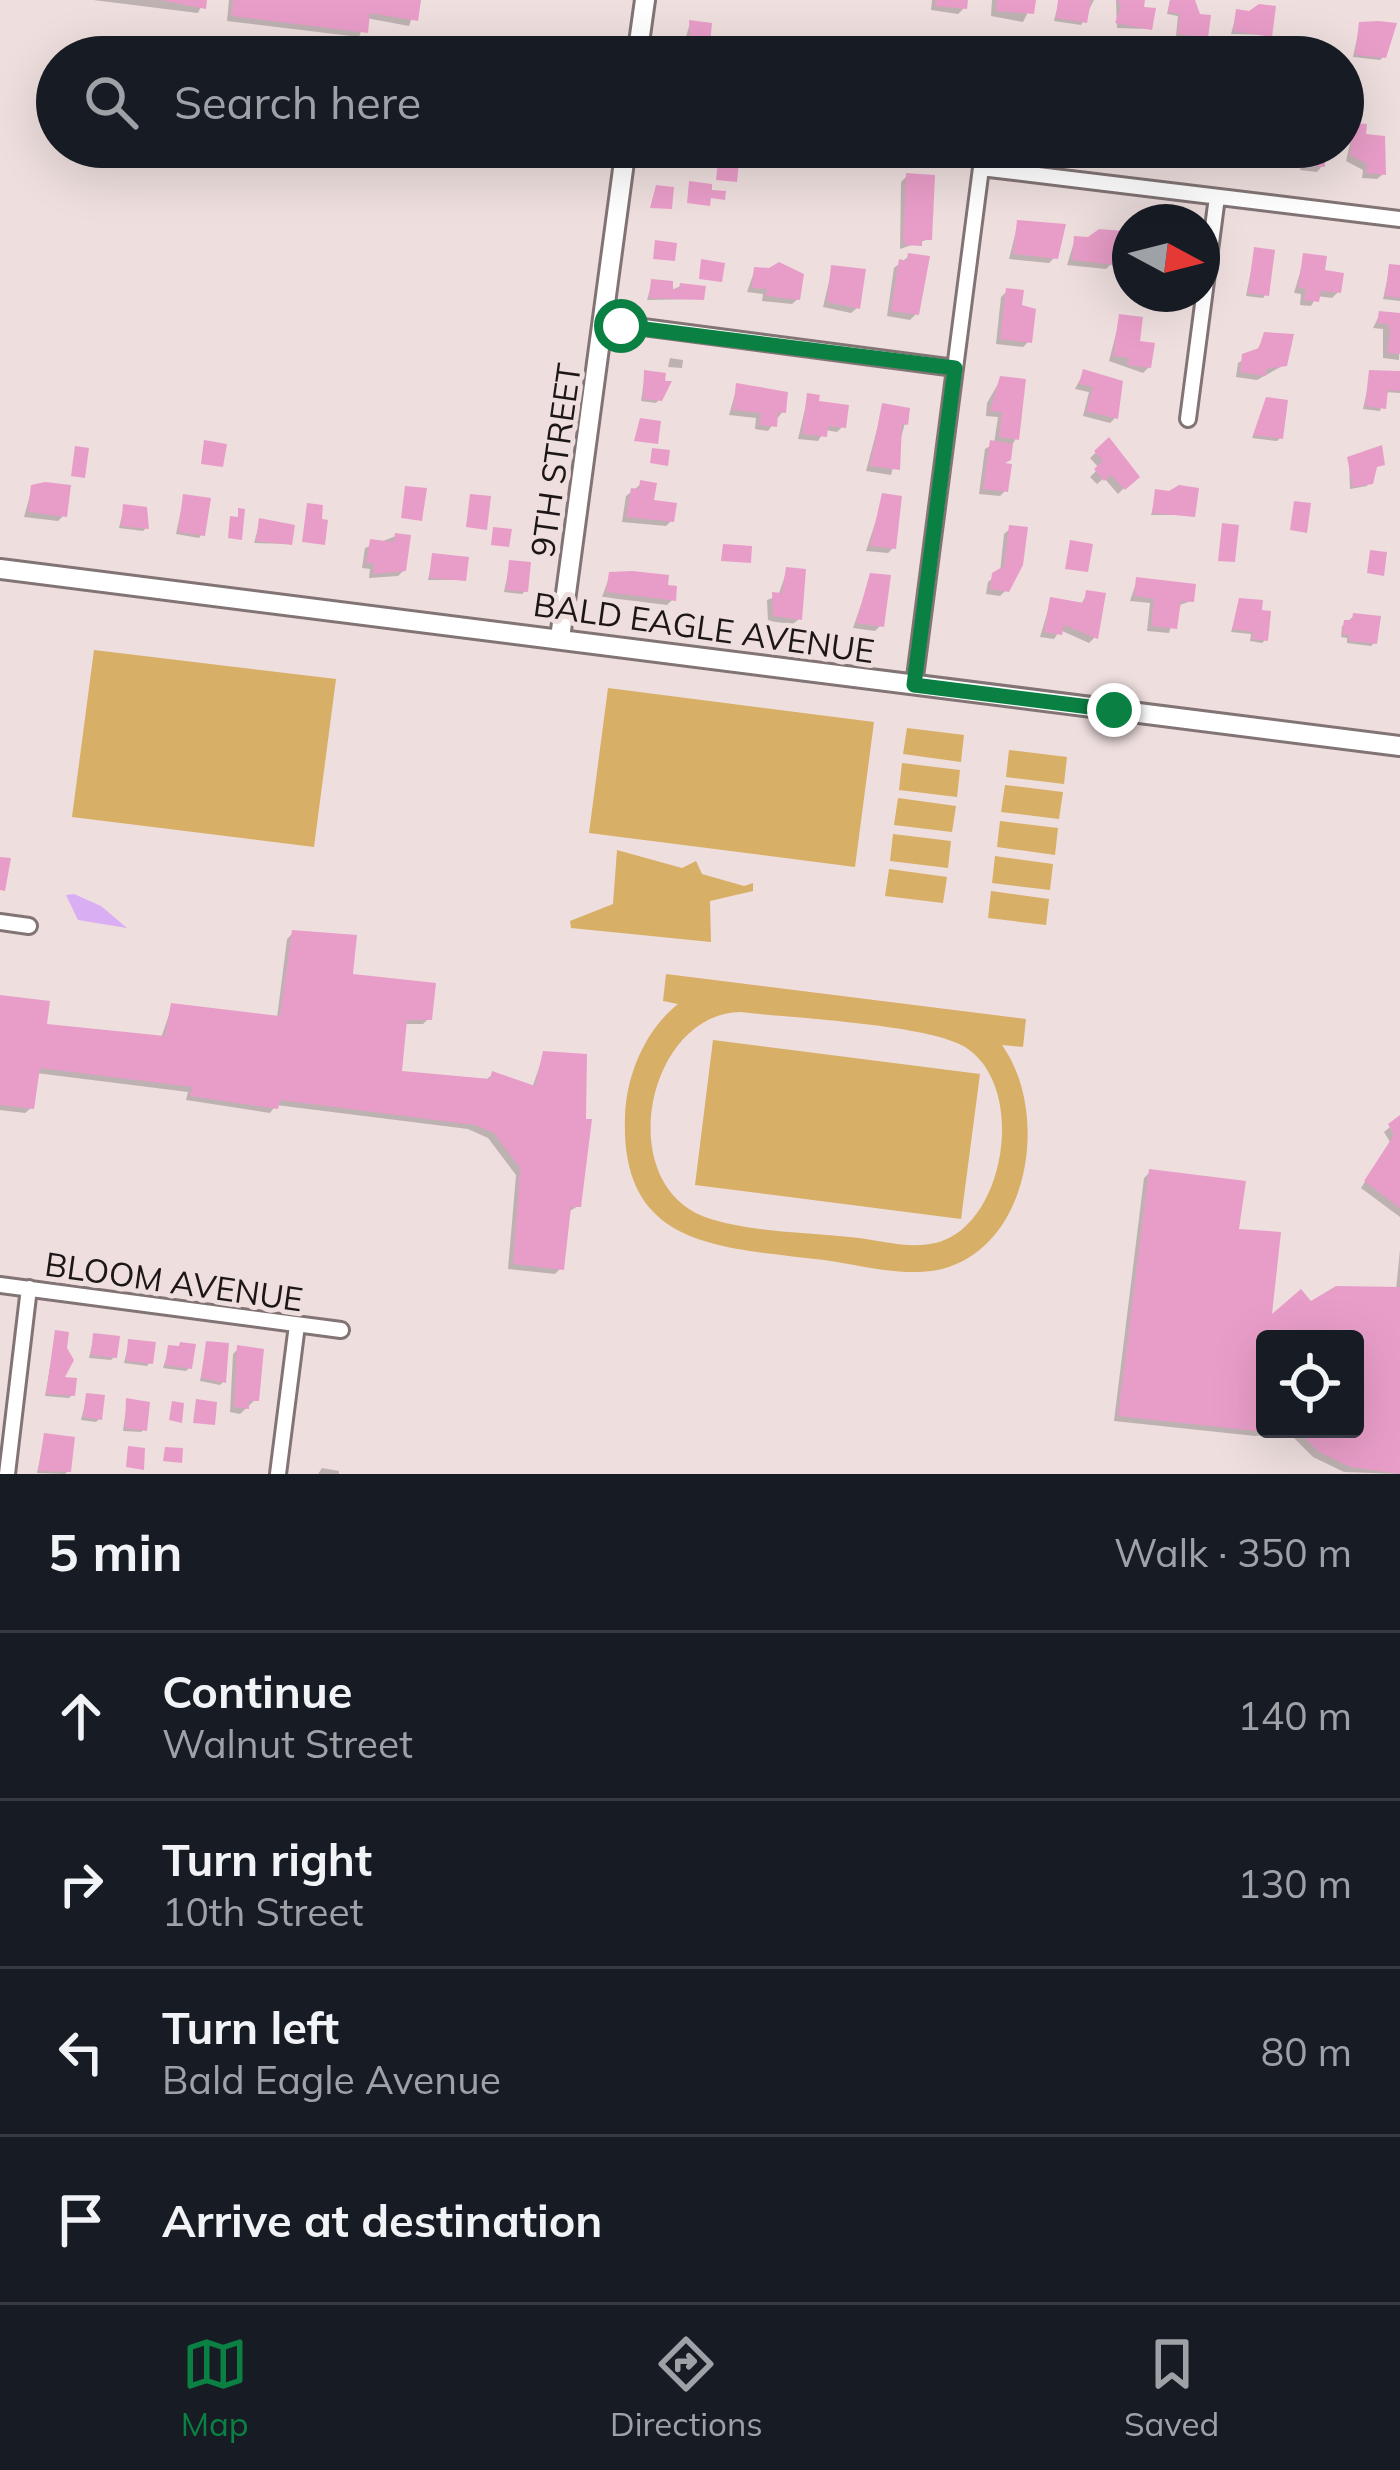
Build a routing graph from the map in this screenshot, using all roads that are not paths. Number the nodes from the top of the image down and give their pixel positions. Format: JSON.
{"nodes":[{"id":1,"x":644,"y":0,"type":"edge"},
{"id":2,"x":640,"y":36,"type":"edge"},
{"id":3,"x":623,"y":168,"type":"edge"},
{"id":4,"x":981,"y":168,"type":"edge"},
{"id":5,"x":989,"y":168,"type":"edge"},
{"id":6,"x":1216,"y":197,"type":"junction"},
{"id":7,"x":1400,"y":219,"type":"edge"},
{"id":8,"x":605,"y":322,"type":"junction"},
{"id":9,"x":955,"y":368,"type":"junction"},
{"id":10,"x":1188,"y":418,"type":"dead end"},
{"id":11,"x":0,"y":569,"type":"edge"},
{"id":12,"x":560,"y":638,"type":"junction"},
{"id":13,"x":914,"y":685,"type":"junction"},
{"id":14,"x":1400,"y":746,"type":"edge"},
{"id":15,"x":0,"y":922,"type":"edge"},
{"id":16,"x":29,"y":926,"type":"dead end"},
{"id":17,"x":0,"y":1285,"type":"edge"},
{"id":18,"x":29,"y":1288,"type":"junction"},
{"id":19,"x":297,"y":1324,"type":"junction"},
{"id":20,"x":341,"y":1330,"type":"dead end"},
{"id":21,"x":7,"y":1474,"type":"edge"},
{"id":22,"x":278,"y":1474,"type":"edge"}],
"edges":[{"from":1,"to":2,"type":"street"},
{"from":3,"to":8,"type":"street","name":"9TH STREET"},
{"from":4,"to":9,"type":"street"},
{"from":5,"to":6,"type":"street"},
{"from":6,"to":7,"type":"street"},
{"from":6,"to":10,"type":"street"},
{"from":8,"to":9,"type":"street"},
{"from":8,"to":12,"type":"street","name":"9TH STREET"},
{"from":9,"to":13,"type":"street"},
{"from":11,"to":12,"type":"street","name":"BALD EAGLE AVENUE"},
{"from":12,"to":13,"type":"street","name":"BALD EAGLE AVENUE"},
{"from":13,"to":14,"type":"street","name":"BALD EAGLE AVENUE"},
{"from":15,"to":16,"type":"street"},
{"from":17,"to":18,"type":"street","name":"BLOOM AVENUE"},
{"from":18,"to":19,"type":"street","name":"BLOOM AVENUE"},
{"from":18,"to":21,"type":"street"},
{"from":19,"to":20,"type":"street","name":"BLOOM AVENUE"},
{"from":19,"to":22,"type":"street"}]}
